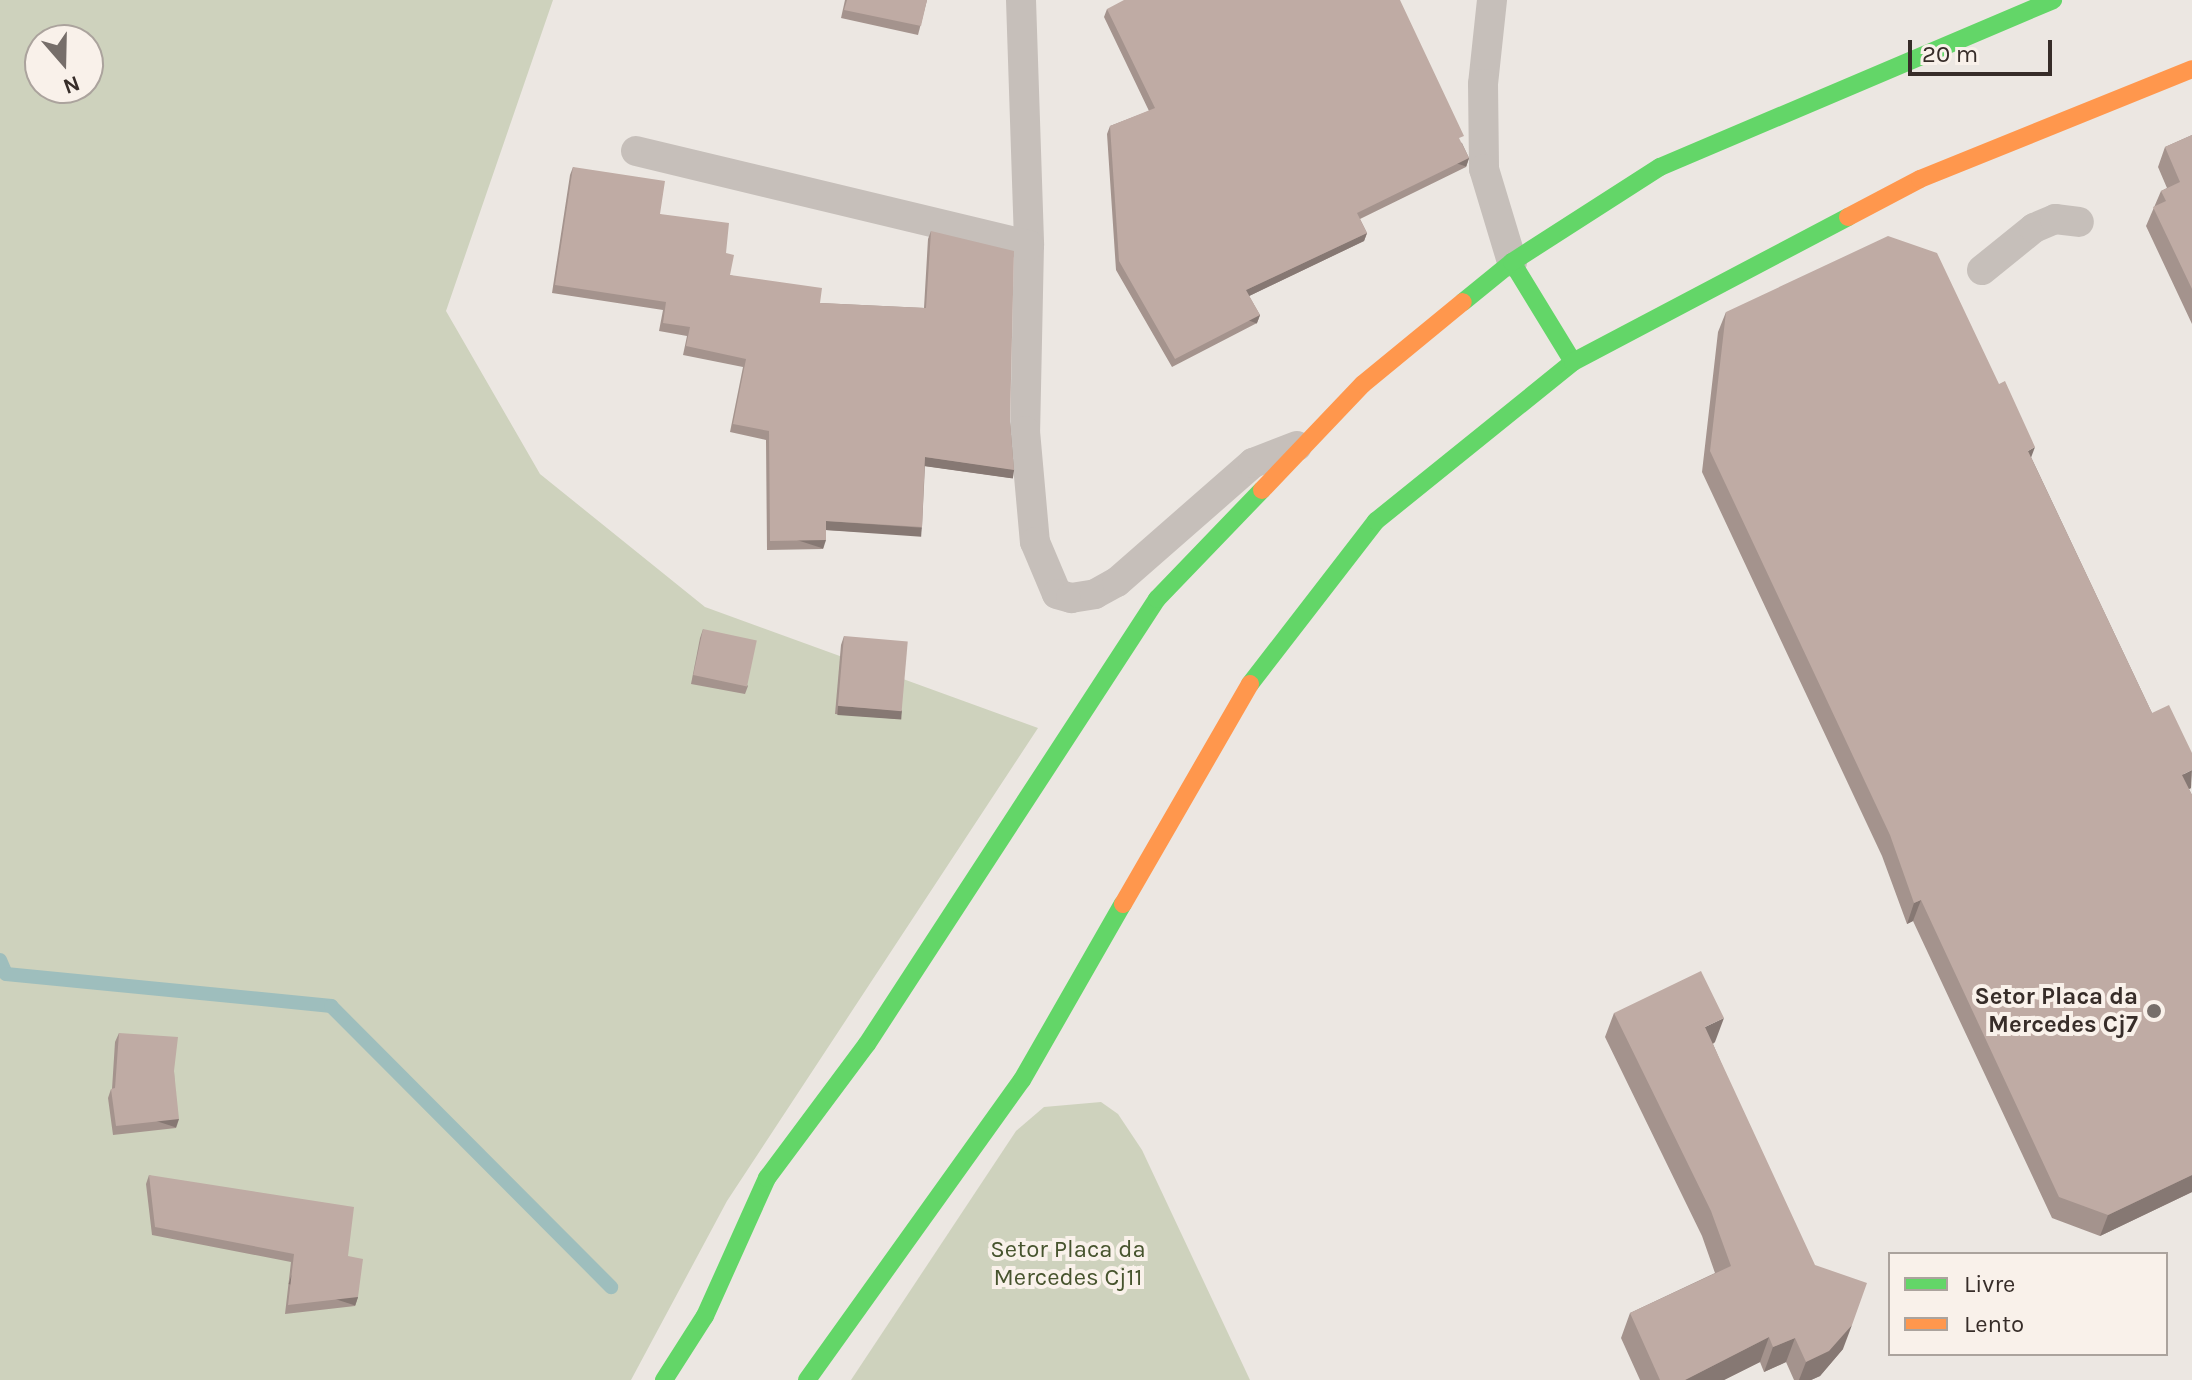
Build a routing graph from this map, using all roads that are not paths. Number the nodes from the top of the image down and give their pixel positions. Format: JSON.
{"nodes":[{"id":1,"x":1021,"y":0,"type":"edge"},
{"id":2,"x":1492,"y":0,"type":"edge"},
{"id":3,"x":2053,"y":0,"type":"edge"},
{"id":4,"x":1998,"y":10,"type":"edge"},
{"id":5,"x":2192,"y":69,"type":"edge"},
{"id":6,"x":636,"y":151,"type":"dead end"},
{"id":7,"x":2079,"y":222,"type":"dead end"},
{"id":8,"x":1029,"y":245,"type":"junction"},
{"id":9,"x":1512,"y":262,"type":"junction"},
{"id":10,"x":1982,"y":270,"type":"dead end"},
{"id":11,"x":1573,"y":362,"type":"junction"},
{"id":12,"x":1303,"y":445,"type":"junction"},
{"id":13,"x":664,"y":1380,"type":"edge"},
{"id":14,"x":807,"y":1380,"type":"edge"}],
"edges":[{"from":1,"to":8,"type":"lane"},
{"from":2,"to":9,"type":"lane"},
{"from":3,"to":4,"type":"street"},
{"from":4,"to":9,"type":"street"},
{"from":5,"to":11,"type":"street"},
{"from":6,"to":8,"type":"lane"},
{"from":7,"to":10,"type":"lane"},
{"from":8,"to":12,"type":"lane"},
{"from":9,"to":11,"type":"street"},
{"from":9,"to":12,"type":"street"},
{"from":11,"to":14,"type":"street"},
{"from":12,"to":13,"type":"street"}]}
